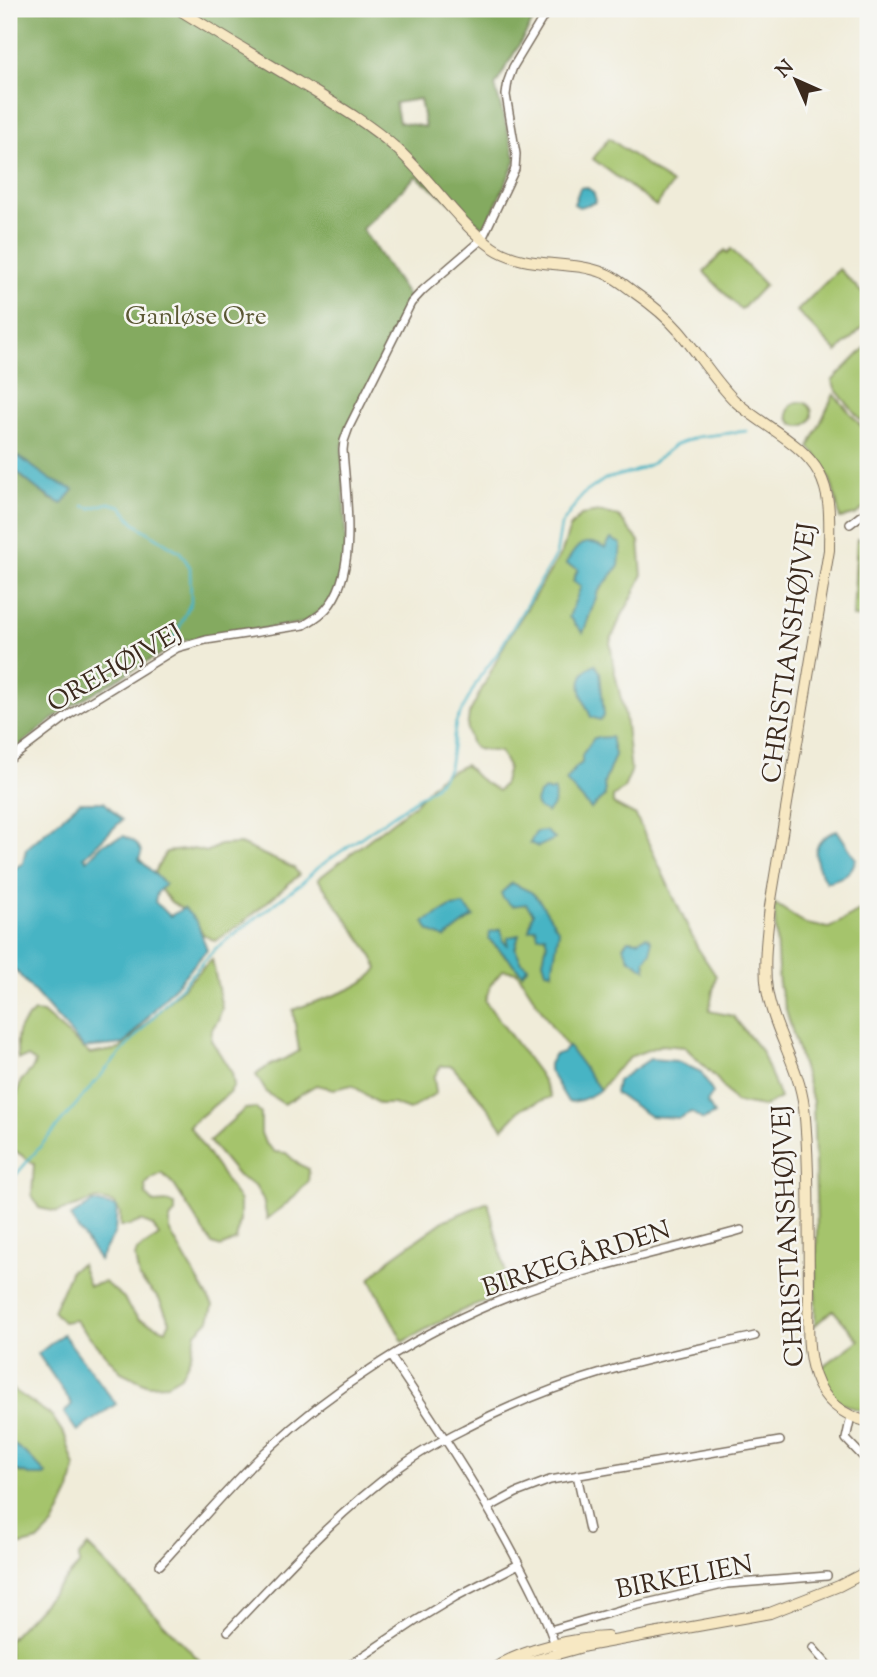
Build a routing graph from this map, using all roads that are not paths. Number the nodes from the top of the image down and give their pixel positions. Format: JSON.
{"nodes":[{"id":1,"x":178,"y":9,"type":"edge"},
{"id":2,"x":548,"y":9,"type":"edge"},
{"id":3,"x":482,"y":239,"type":"junction"},
{"id":4,"x":868,"y":510,"type":"edge"},
{"id":5,"x":850,"y":524,"type":"dead end"},
{"id":6,"x":9,"y":760,"type":"edge"},
{"id":7,"x":741,"y":1230,"type":"dead end"},
{"id":8,"x":755,"y":1336,"type":"dead end"},
{"id":9,"x":391,"y":1357,"type":"junction"},
{"id":10,"x":852,"y":1416,"type":"junction"},
{"id":11,"x":868,"y":1422,"type":"edge"},
{"id":12,"x":445,"y":1439,"type":"junction"},
{"id":13,"x":780,"y":1441,"type":"dead end"},
{"id":14,"x":868,"y":1462,"type":"edge"},
{"id":15,"x":577,"y":1475,"type":"junction"},
{"id":16,"x":488,"y":1508,"type":"junction"},
{"id":17,"x":589,"y":1530,"type":"dead end"},
{"id":18,"x":519,"y":1564,"type":"junction"},
{"id":19,"x":160,"y":1565,"type":"dead end"},
{"id":20,"x":868,"y":1571,"type":"edge"},
{"id":21,"x":827,"y":1576,"type":"dead end"},
{"id":22,"x":551,"y":1630,"type":"junction"},
{"id":23,"x":228,"y":1631,"type":"dead end"},
{"id":24,"x":813,"y":1648,"type":"dead end"},
{"id":25,"x":556,"y":1649,"type":"junction"},
{"id":26,"x":345,"y":1668,"type":"edge"},
{"id":27,"x":495,"y":1668,"type":"edge"},
{"id":28,"x":507,"y":1668,"type":"edge"},
{"id":29,"x":830,"y":1668,"type":"edge"}],
"edges":[{"from":1,"to":3,"type":"street","name":"CHRISTIANSHØJVEJ"},
{"from":2,"to":3,"type":"street"},
{"from":3,"to":6,"type":"street","name":"OREHØJVEJ"},
{"from":3,"to":10,"type":"street","name":"CHRISTIANSHØJVEJ"},
{"from":4,"to":5,"type":"street"},
{"from":7,"to":9,"type":"street","name":"BIRKEGÅRDEN"},
{"from":8,"to":12,"type":"street"},
{"from":9,"to":12,"type":"street"},
{"from":9,"to":19,"type":"street","name":"BIRKEGÅRDEN"},
{"from":10,"to":11,"type":"street","name":"CHRISTIANSHØJVEJ"},
{"from":10,"to":14,"type":"street"},
{"from":12,"to":16,"type":"street"},
{"from":12,"to":23,"type":"street"},
{"from":13,"to":15,"type":"street"},
{"from":15,"to":16,"type":"street"},
{"from":15,"to":17,"type":"street"},
{"from":16,"to":18,"type":"street"},
{"from":18,"to":22,"type":"street"},
{"from":18,"to":26,"type":"street"},
{"from":20,"to":25,"type":"street"},
{"from":21,"to":22,"type":"street","name":"BIRKELIEN"},
{"from":22,"to":25,"type":"street"},
{"from":24,"to":29,"type":"street"},
{"from":25,"to":27,"type":"street"},
{"from":25,"to":28,"type":"street"}]}
